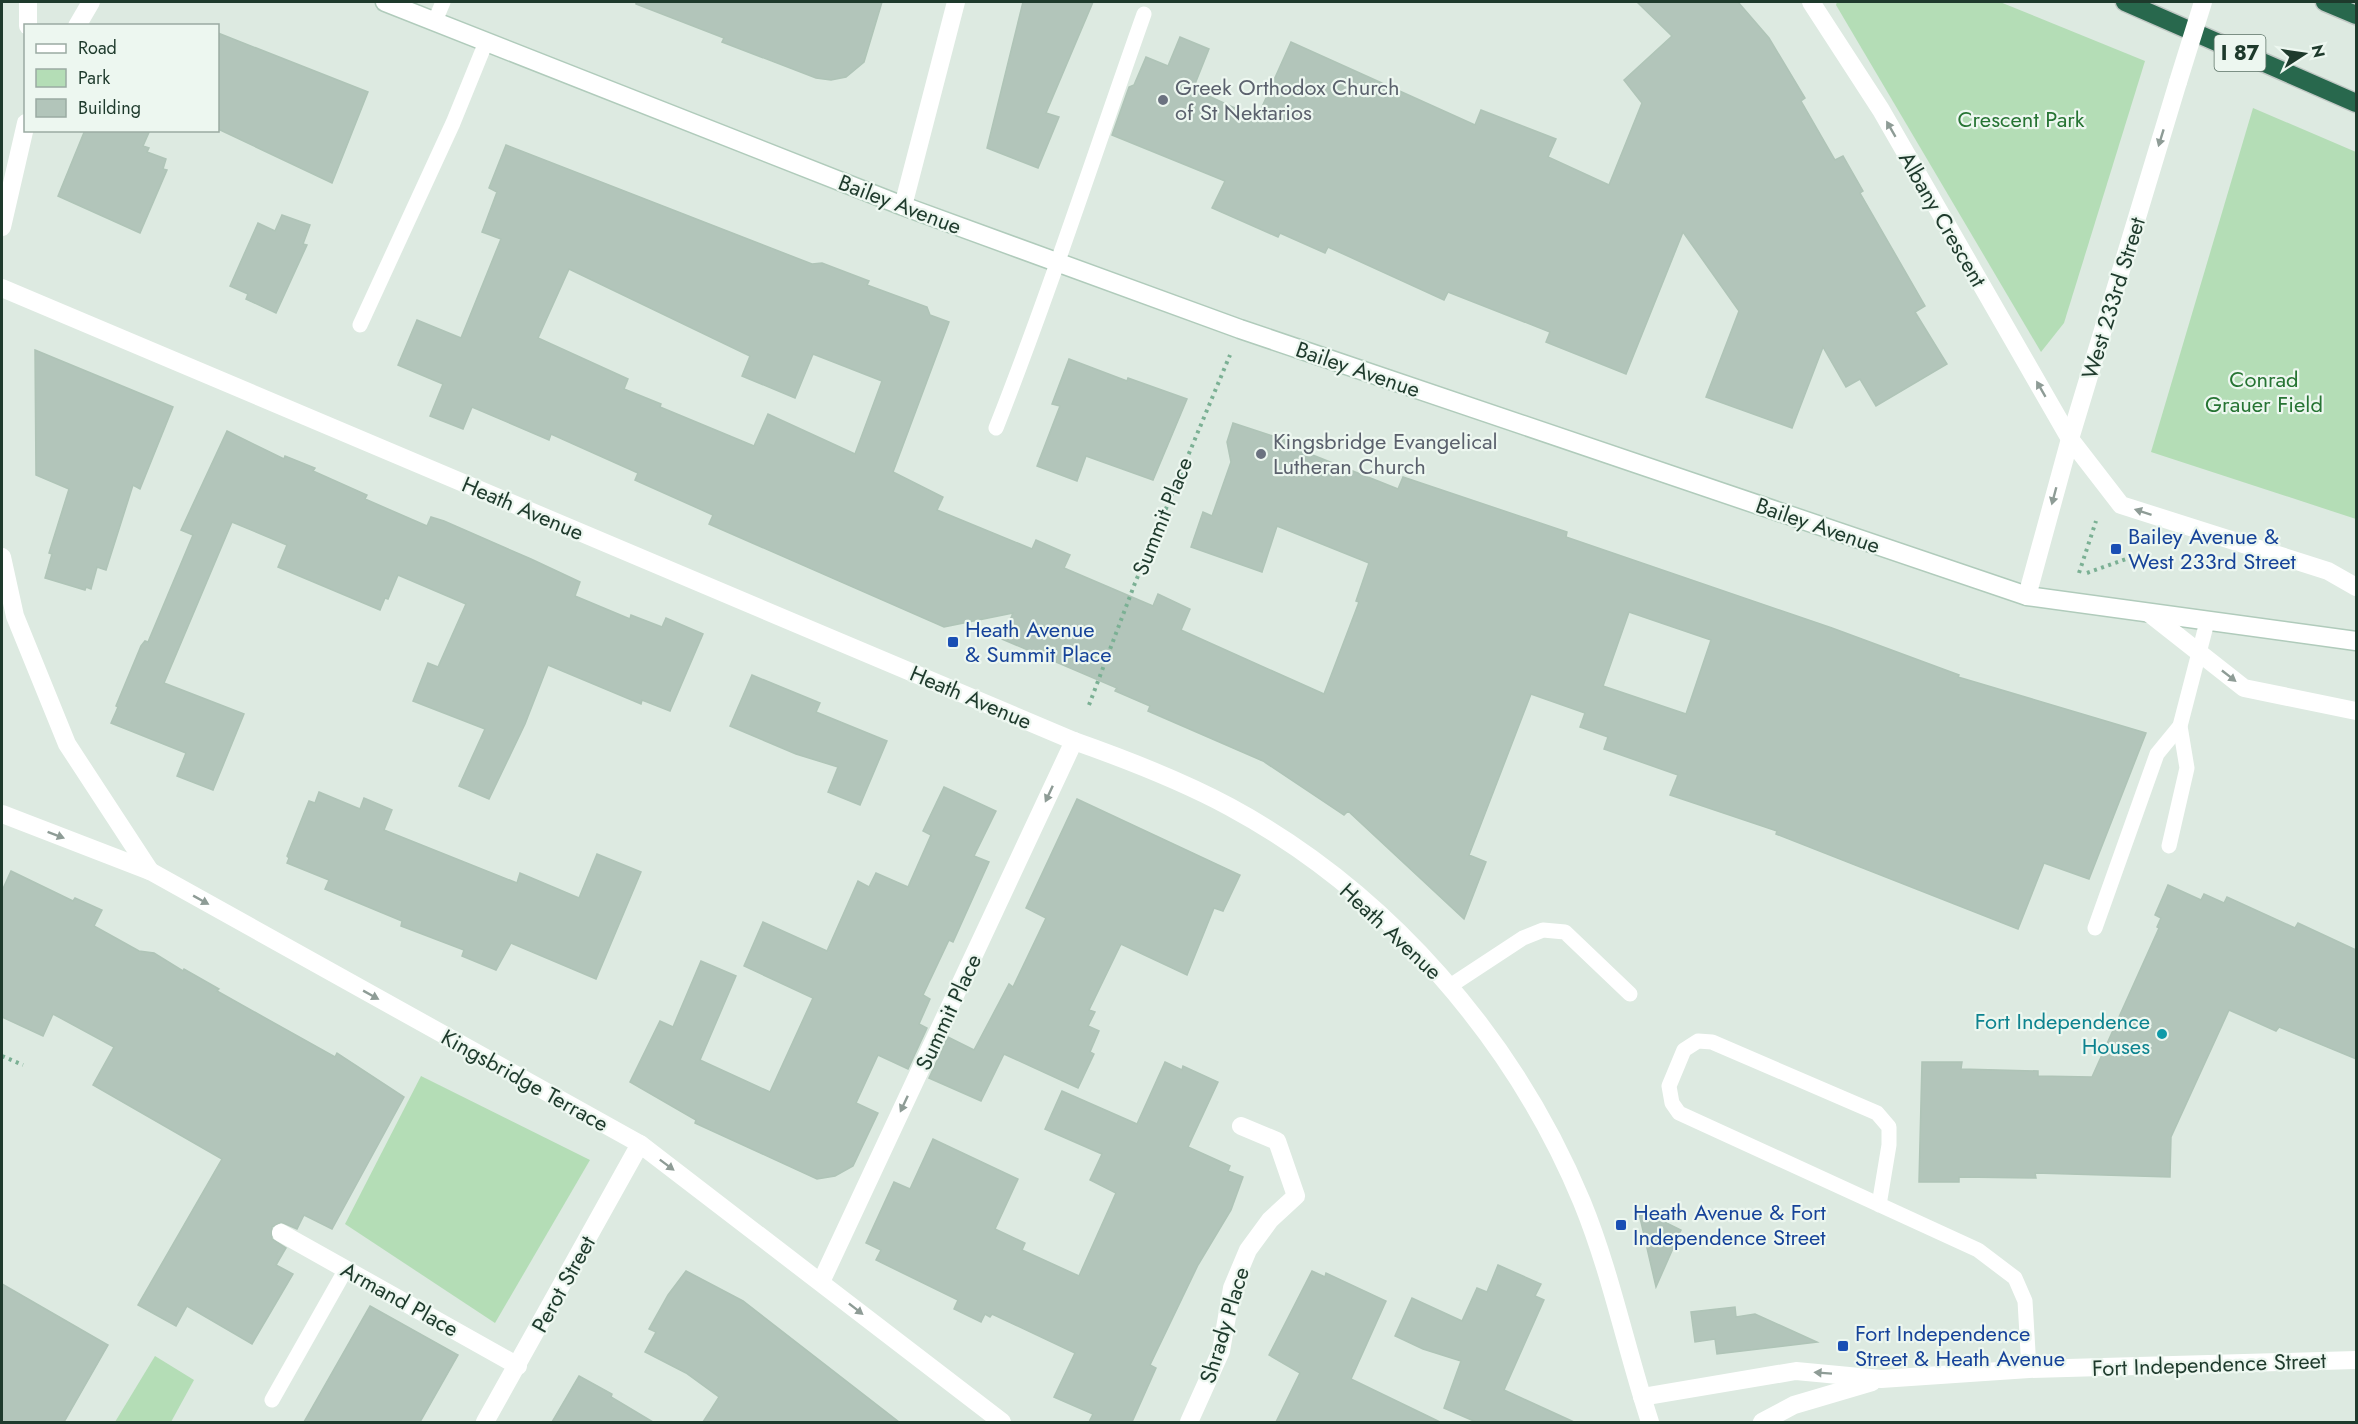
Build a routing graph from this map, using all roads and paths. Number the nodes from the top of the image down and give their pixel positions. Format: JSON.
{"nodes":[{"id":1,"x":28,"y":2,"type":"edge"},
{"id":2,"x":91,"y":2,"type":"edge"},
{"id":3,"x":386,"y":2,"type":"edge"},
{"id":4,"x":443,"y":2,"type":"edge"},
{"id":5,"x":956,"y":2,"type":"edge"},
{"id":6,"x":1811,"y":2,"type":"edge"},
{"id":7,"x":2125,"y":2,"type":"edge"},
{"id":8,"x":2203,"y":2,"type":"edge"},
{"id":9,"x":2325,"y":2,"type":"edge"},
{"id":10,"x":1144,"y":14,"type":"dead end"},
{"id":11,"x":2356,"y":15,"type":"edge"},
{"id":12,"x":435,"y":21,"type":"junction"},
{"id":13,"x":28,"y":24,"type":"edge"},
{"id":14,"x":78,"y":24,"type":"edge"},
{"id":15,"x":486,"y":42,"type":"junction"},
{"id":16,"x":2356,"y":103,"type":"edge"},
{"id":17,"x":24,"y":132,"type":"edge"},
{"id":18,"x":903,"y":207,"type":"junction"},
{"id":19,"x":2,"y":227,"type":"edge"},
{"id":20,"x":1056,"y":262,"type":"junction"},
{"id":21,"x":2,"y":288,"type":"edge"},
{"id":22,"x":360,"y":326,"type":"dead end"},
{"id":23,"x":1240,"y":329,"type":"junction"},
{"id":24,"x":996,"y":428,"type":"dead end"},
{"id":25,"x":2070,"y":440,"type":"junction"},
{"id":26,"x":2100,"y":510,"type":"dead end"},
{"id":27,"x":2,"y":557,"type":"edge"},
{"id":28,"x":2078,"y":577,"type":"dead end"},
{"id":29,"x":2356,"y":587,"type":"edge"},
{"id":30,"x":2027,"y":596,"type":"junction"},
{"id":31,"x":2150,"y":614,"type":"junction"},
{"id":32,"x":2207,"y":622,"type":"junction"},
{"id":33,"x":2356,"y":641,"type":"edge"},
{"id":34,"x":2199,"y":653,"type":"junction"},
{"id":35,"x":1089,"y":705,"type":"dead end"},
{"id":36,"x":2356,"y":711,"type":"edge"},
{"id":37,"x":2180,"y":726,"type":"junction"},
{"id":38,"x":1074,"y":741,"type":"junction"},
{"id":39,"x":2,"y":814,"type":"edge"},
{"id":40,"x":2169,"y":846,"type":"dead end"},
{"id":41,"x":150,"y":871,"type":"junction"},
{"id":42,"x":2095,"y":928,"type":"dead end"},
{"id":43,"x":1450,"y":986,"type":"junction"},
{"id":44,"x":1630,"y":994,"type":"dead end"},
{"id":45,"x":2,"y":1056,"type":"edge"},
{"id":46,"x":23,"y":1065,"type":"dead end"},
{"id":47,"x":1241,"y":1126,"type":"dead end"},
{"id":48,"x":640,"y":1144,"type":"junction"},
{"id":49,"x":1879,"y":1205,"type":"junction"},
{"id":50,"x":281,"y":1233,"type":"dead end"},
{"id":51,"x":346,"y":1269,"type":"junction"},
{"id":52,"x":821,"y":1282,"type":"junction"},
{"id":53,"x":2356,"y":1360,"type":"edge"},
{"id":54,"x":518,"y":1366,"type":"junction"},
{"id":55,"x":2029,"y":1369,"type":"junction"},
{"id":56,"x":1881,"y":1379,"type":"junction"},
{"id":57,"x":1642,"y":1397,"type":"junction"},
{"id":58,"x":272,"y":1400,"type":"dead end"},
{"id":59,"x":485,"y":1422,"type":"edge"},
{"id":60,"x":1002,"y":1422,"type":"edge"},
{"id":61,"x":1189,"y":1422,"type":"edge"},
{"id":62,"x":1650,"y":1422,"type":"edge"},
{"id":63,"x":1762,"y":1422,"type":"edge"}],
"edges":[{"from":1,"to":13,"type":"street"},
{"from":2,"to":14,"type":"street"},
{"from":3,"to":12,"type":"street","name":"Bailey Avenue"},
{"from":4,"to":12,"type":"lane"},
{"from":5,"to":18,"type":"street"},
{"from":25,"to":6,"type":"street","name":"Albany Crescent","one_way":true},
{"from":7,"to":16,"type":"highway","number":"I 87"},
{"from":8,"to":25,"type":"street","name":"West 233rd Street","one_way":true,"bridge":true},
{"from":9,"to":11,"type":"highway"},
{"from":10,"to":20,"type":"lane"},
{"from":12,"to":15,"type":"street","name":"Bailey Avenue"},
{"from":15,"to":18,"type":"street","name":"Bailey Avenue"},
{"from":15,"to":22,"type":"lane"},
{"from":17,"to":19,"type":"street"},
{"from":18,"to":20,"type":"street","name":"Bailey Avenue"},
{"from":20,"to":23,"type":"street","name":"Bailey Avenue"},
{"from":20,"to":24,"type":"lane"},
{"from":21,"to":38,"type":"street","name":"Heath Avenue"},
{"from":23,"to":30,"type":"street","name":"Bailey Avenue"},
{"from":23,"to":35,"type":"path","name":"Summit Place"},
{"from":29,"to":25,"type":"street","one_way":true},
{"from":25,"to":30,"type":"street","name":"West 233rd Street","one_way":true},
{"from":26,"to":28,"type":"path"},
{"from":27,"to":41,"type":"street"},
{"from":30,"to":31,"type":"street","name":"Bailey Avenue"},
{"from":31,"to":32,"type":"street","name":"Bailey Avenue"},
{"from":31,"to":34,"type":"street"},
{"from":32,"to":33,"type":"street","name":"Bailey Avenue"},
{"from":32,"to":34,"type":"lane"},
{"from":34,"to":36,"type":"street","one_way":true},
{"from":34,"to":37,"type":"lane"},
{"from":37,"to":40,"type":"lane"},
{"from":37,"to":42,"type":"lane"},
{"from":38,"to":43,"type":"street","name":"Heath Avenue"},
{"from":38,"to":52,"type":"street","name":"Summit Place","one_way":true},
{"from":39,"to":41,"type":"street","name":"Kingsbridge Terrace","one_way":true},
{"from":41,"to":48,"type":"street","name":"Kingsbridge Terrace","one_way":true},
{"from":43,"to":44,"type":"lane"},
{"from":43,"to":57,"type":"street","name":"Heath Avenue"},
{"from":45,"to":46,"type":"path"},
{"from":47,"to":61,"type":"street","name":"Shrady Place"},
{"from":48,"to":52,"type":"street","name":"Kingsbridge Terrace","one_way":true},
{"from":48,"to":54,"type":"street","name":"Perot Street"},
{"from":49,"to":49,"type":"lane"},
{"from":49,"to":55,"type":"lane"},
{"from":50,"to":51,"type":"street","name":"Armand Place"},
{"from":51,"to":54,"type":"street","name":"Armand Place"},
{"from":51,"to":58,"type":"lane"},
{"from":52,"to":60,"type":"street","name":"Kingsbridge Terrace","one_way":true},
{"from":53,"to":55,"type":"street","name":"Fort Independence Street"},
{"from":54,"to":59,"type":"street","name":"Perot Street"},
{"from":55,"to":56,"type":"street","name":"Fort Independence Street"},
{"from":56,"to":57,"type":"street","name":"Fort Independence Street","one_way":true},
{"from":56,"to":63,"type":"street","name":"Fort Independence Street"},
{"from":57,"to":62,"type":"street","name":"Heath Avenue"}]}
